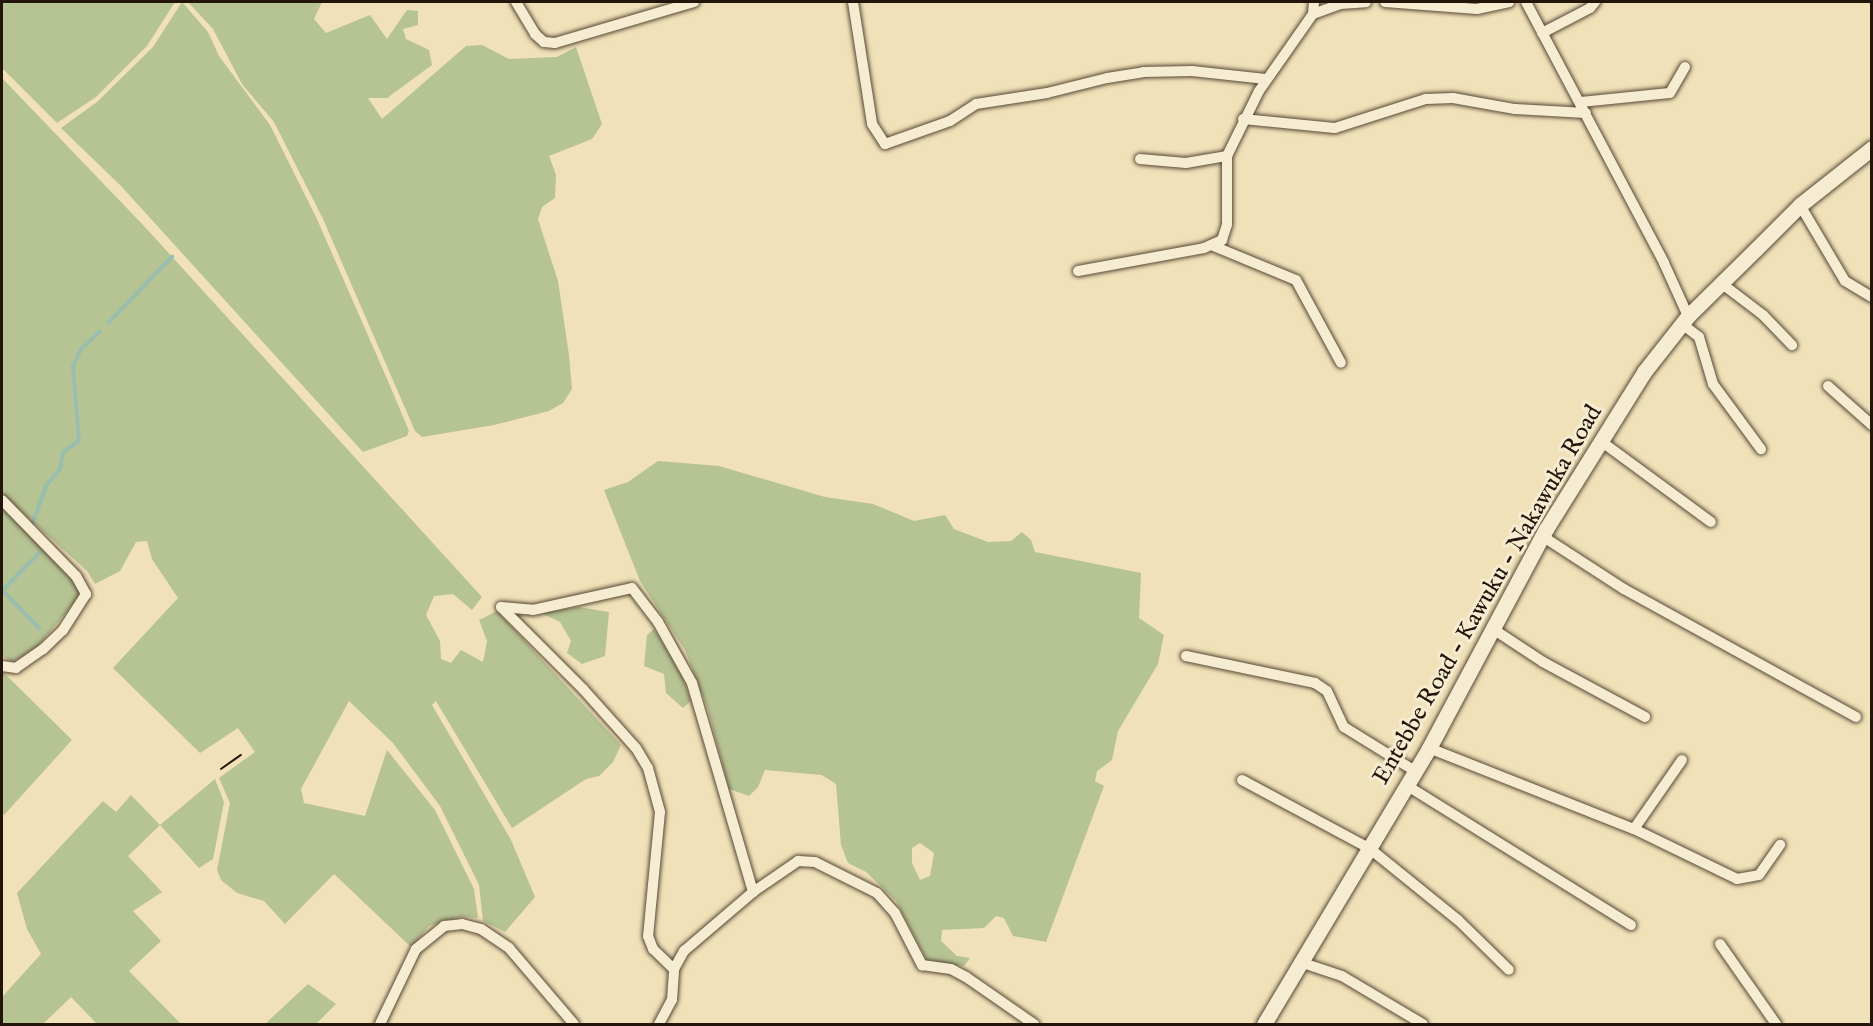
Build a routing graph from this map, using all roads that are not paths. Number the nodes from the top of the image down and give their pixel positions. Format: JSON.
{"nodes":[{"id":1,"x":516,"y":2,"type":"edge"},
{"id":2,"x":694,"y":2,"type":"edge"},
{"id":3,"x":853,"y":2,"type":"edge"},
{"id":4,"x":1314,"y":2,"type":"edge"},
{"id":5,"x":1365,"y":2,"type":"edge"},
{"id":6,"x":1385,"y":2,"type":"edge"},
{"id":7,"x":1509,"y":2,"type":"edge"},
{"id":8,"x":1526,"y":2,"type":"edge"},
{"id":9,"x":1595,"y":2,"type":"edge"},
{"id":10,"x":1313,"y":14,"type":"junction"},
{"id":11,"x":1542,"y":33,"type":"junction"},
{"id":12,"x":1684,"y":67,"type":"dead end"},
{"id":13,"x":1266,"y":79,"type":"junction"},
{"id":14,"x":1581,"y":102,"type":"junction"},
{"id":15,"x":1586,"y":113,"type":"junction"},
{"id":16,"x":1243,"y":119,"type":"junction"},
{"id":17,"x":1872,"y":148,"type":"edge"},
{"id":18,"x":1227,"y":156,"type":"junction"},
{"id":19,"x":1140,"y":159,"type":"dead end"},
{"id":20,"x":1800,"y":205,"type":"junction"},
{"id":21,"x":1212,"y":245,"type":"junction"},
{"id":22,"x":1078,"y":271,"type":"dead end"},
{"id":23,"x":1721,"y":283,"type":"junction"},
{"id":24,"x":1872,"y":297,"type":"edge"},
{"id":25,"x":1685,"y":320,"type":"junction"},
{"id":26,"x":1792,"y":345,"type":"dead end"},
{"id":27,"x":1341,"y":363,"type":"dead end"},
{"id":28,"x":1828,"y":386,"type":"dead end"},
{"id":29,"x":1872,"y":424,"type":"edge"},
{"id":30,"x":1602,"y":442,"type":"junction"},
{"id":31,"x":1761,"y":449,"type":"dead end"},
{"id":32,"x":2,"y":500,"type":"edge"},
{"id":33,"x":1711,"y":522,"type":"dead end"},
{"id":34,"x":1542,"y":536,"type":"junction"},
{"id":35,"x":1493,"y":629,"type":"junction"},
{"id":36,"x":1186,"y":656,"type":"dead end"},
{"id":37,"x":2,"y":666,"type":"edge"},
{"id":38,"x":1645,"y":717,"type":"dead end"},
{"id":39,"x":1856,"y":717,"type":"dead end"},
{"id":40,"x":1429,"y":748,"type":"junction"},
{"id":41,"x":1682,"y":760,"type":"dead end"},
{"id":42,"x":1415,"y":771,"type":"junction"},
{"id":43,"x":1242,"y":780,"type":"dead end"},
{"id":44,"x":1406,"y":785,"type":"junction"},
{"id":45,"x":1634,"y":829,"type":"junction"},
{"id":46,"x":1780,"y":845,"type":"dead end"},
{"id":47,"x":1369,"y":848,"type":"junction"},
{"id":48,"x":753,"y":892,"type":"junction"},
{"id":49,"x":1631,"y":925,"type":"dead end"},
{"id":50,"x":1720,"y":944,"type":"dead end"},
{"id":51,"x":1303,"y":963,"type":"junction"},
{"id":52,"x":674,"y":969,"type":"junction"},
{"id":53,"x":1509,"y":970,"type":"dead end"},
{"id":54,"x":380,"y":1024,"type":"edge"},
{"id":55,"x":574,"y":1024,"type":"edge"},
{"id":56,"x":659,"y":1024,"type":"edge"},
{"id":57,"x":1034,"y":1024,"type":"edge"},
{"id":58,"x":1264,"y":1024,"type":"edge"},
{"id":59,"x":1423,"y":1024,"type":"edge"},
{"id":60,"x":1776,"y":1024,"type":"edge"}],
"edges":[{"from":1,"to":2,"type":"street"},
{"from":3,"to":13,"type":"street"},
{"from":4,"to":10,"type":"street"},
{"from":5,"to":10,"type":"street"},
{"from":6,"to":7,"type":"street"},
{"from":8,"to":11,"type":"street"},
{"from":9,"to":11,"type":"street"},
{"from":10,"to":13,"type":"street"},
{"from":11,"to":14,"type":"street"},
{"from":12,"to":14,"type":"street"},
{"from":13,"to":16,"type":"street"},
{"from":14,"to":15,"type":"street"},
{"from":15,"to":16,"type":"street"},
{"from":15,"to":25,"type":"street"},
{"from":16,"to":18,"type":"street"},
{"from":17,"to":20,"type":"main road","name":"Entebbe Road - Kawuku - Nakawuka Road"},
{"from":18,"to":19,"type":"street"},
{"from":18,"to":21,"type":"street"},
{"from":20,"to":23,"type":"main road","name":"Entebbe Road - Kawuku - Nakawuka Road"},
{"from":20,"to":24,"type":"street"},
{"from":21,"to":22,"type":"street"},
{"from":21,"to":27,"type":"street"},
{"from":23,"to":25,"type":"main road","name":"Entebbe Road - Kawuku - Nakawuka Road"},
{"from":23,"to":26,"type":"street"},
{"from":25,"to":30,"type":"main road","name":"Entebbe Road - Kawuku - Nakawuka Road"},
{"from":25,"to":31,"type":"street"},
{"from":28,"to":29,"type":"street"},
{"from":30,"to":33,"type":"street"},
{"from":30,"to":34,"type":"main road","name":"Entebbe Road - Kawuku - Nakawuka Road"},
{"from":32,"to":37,"type":"street"},
{"from":34,"to":35,"type":"main road","name":"Entebbe Road - Kawuku - Nakawuka Road"},
{"from":34,"to":39,"type":"street"},
{"from":35,"to":38,"type":"street"},
{"from":35,"to":40,"type":"main road","name":"Entebbe Road - Kawuku - Nakawuka Road"},
{"from":36,"to":42,"type":"street"},
{"from":40,"to":42,"type":"main road","name":"Entebbe Road - Kawuku - Nakawuka Road"},
{"from":40,"to":45,"type":"street"},
{"from":41,"to":45,"type":"street"},
{"from":42,"to":44,"type":"main road","name":"Entebbe Road - Kawuku - Nakawuka Road"},
{"from":43,"to":47,"type":"street"},
{"from":44,"to":47,"type":"main road","name":"Entebbe Road - Kawuku - Nakawuka Road"},
{"from":44,"to":49,"type":"street"},
{"from":45,"to":46,"type":"street"},
{"from":47,"to":51,"type":"main road","name":"Entebbe Road - Kawuku - Nakawuka Road"},
{"from":47,"to":53,"type":"street"},
{"from":48,"to":52,"type":"street"},
{"from":48,"to":52,"type":"street"},
{"from":48,"to":57,"type":"street"},
{"from":50,"to":60,"type":"street"},
{"from":51,"to":58,"type":"main road","name":"Entebbe Road - Kawuku - Nakawuka Road"},
{"from":51,"to":59,"type":"street"},
{"from":52,"to":56,"type":"street"},
{"from":54,"to":55,"type":"street"}]}
